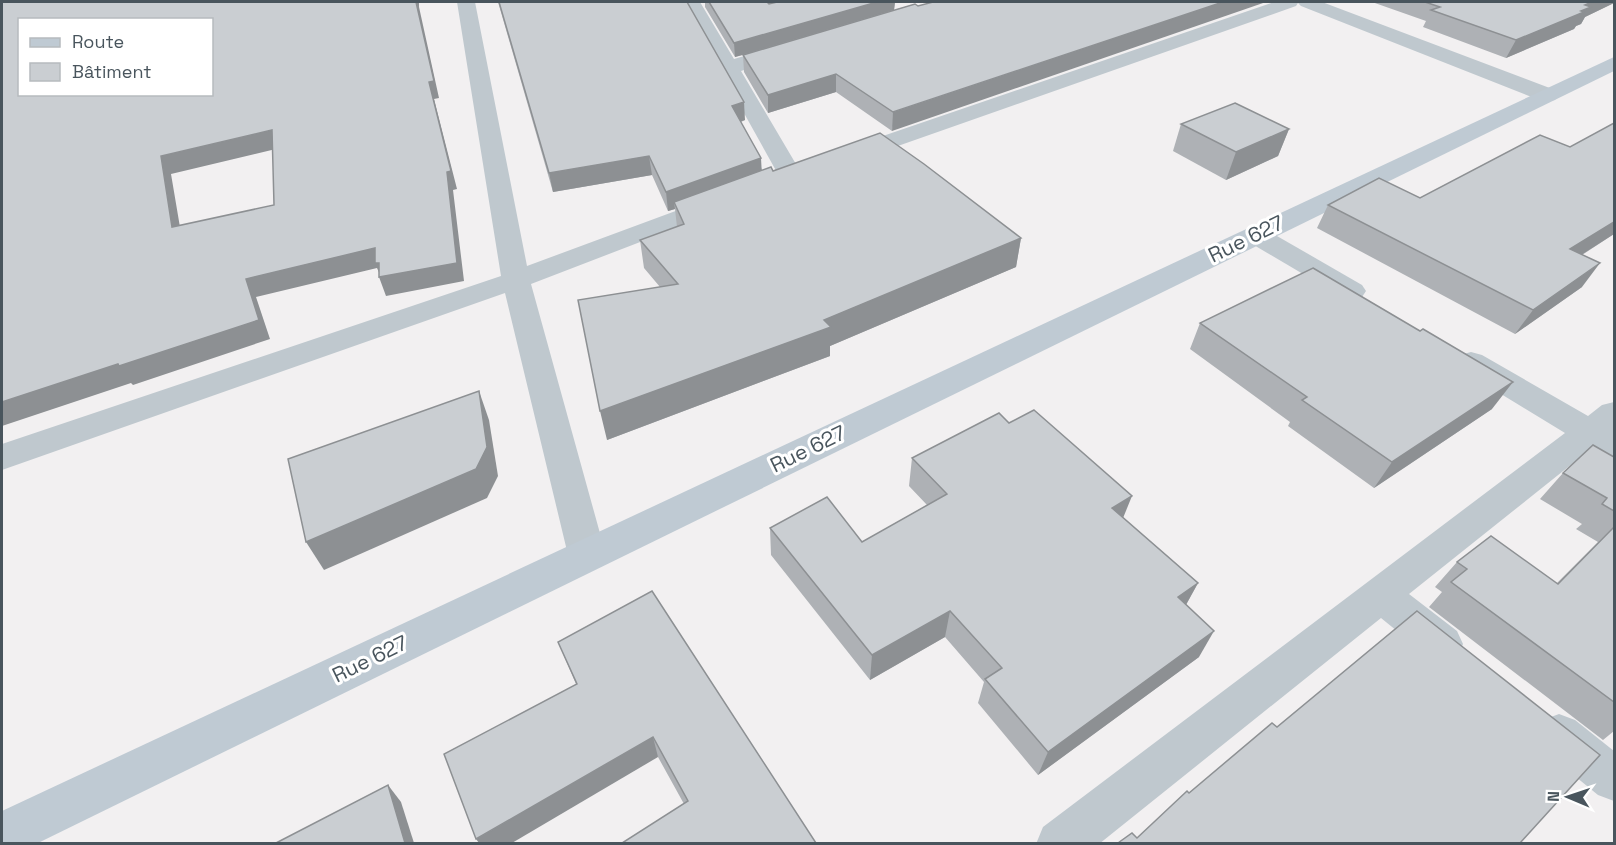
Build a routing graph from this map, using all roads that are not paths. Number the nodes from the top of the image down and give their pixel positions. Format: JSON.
{"nodes":[{"id":1,"x":466,"y":2,"type":"edge"},
{"id":2,"x":691,"y":2,"type":"edge"},
{"id":3,"x":1290,"y":2,"type":"edge"},
{"id":4,"x":1307,"y":2,"type":"edge"},
{"id":5,"x":805,"y":45,"type":"edge"},
{"id":6,"x":1614,"y":63,"type":"edge"},
{"id":7,"x":728,"y":68,"type":"junction"},
{"id":8,"x":1547,"y":95,"type":"junction"},
{"id":9,"x":791,"y":176,"type":"junction"},
{"id":10,"x":769,"y":184,"type":"edge"},
{"id":11,"x":736,"y":197,"type":"edge"},
{"id":12,"x":1256,"y":235,"type":"junction"},
{"id":13,"x":516,"y":280,"type":"junction"},
{"id":14,"x":1378,"y":306,"type":"edge"},
{"id":15,"x":1449,"y":348,"type":"edge"},
{"id":16,"x":1606,"y":430,"type":"edge"},
{"id":17,"x":2,"y":457,"type":"edge"},
{"id":18,"x":587,"y":555,"type":"junction"},
{"id":19,"x":1381,"y":595,"type":"junction"},
{"id":20,"x":1474,"y":669,"type":"edge"},
{"id":21,"x":1530,"y":713,"type":"edge"},
{"id":22,"x":1614,"y":779,"type":"edge"},
{"id":23,"x":2,"y":836,"type":"edge"},
{"id":24,"x":1060,"y":843,"type":"edge"}],
"edges":[{"from":1,"to":13,"type":"street"},
{"from":2,"to":7,"type":"street"},
{"from":3,"to":9,"type":"street"},
{"from":4,"to":8,"type":"street"},
{"from":5,"to":7,"type":"street"},
{"from":6,"to":8,"type":"street","name":"Rue 627"},
{"from":7,"to":9,"type":"street"},
{"from":8,"to":12,"type":"street","name":"Rue 627"},
{"from":9,"to":10,"type":"street"},
{"from":11,"to":13,"type":"street"},
{"from":12,"to":14,"type":"street"},
{"from":12,"to":18,"type":"street","name":"Rue 627"},
{"from":13,"to":17,"type":"street"},
{"from":13,"to":18,"type":"street"},
{"from":15,"to":16,"type":"street"},
{"from":16,"to":19,"type":"street"},
{"from":18,"to":23,"type":"street","name":"Rue 627"},
{"from":19,"to":20,"type":"street"},
{"from":19,"to":24,"type":"street"},
{"from":21,"to":22,"type":"street"}]}
